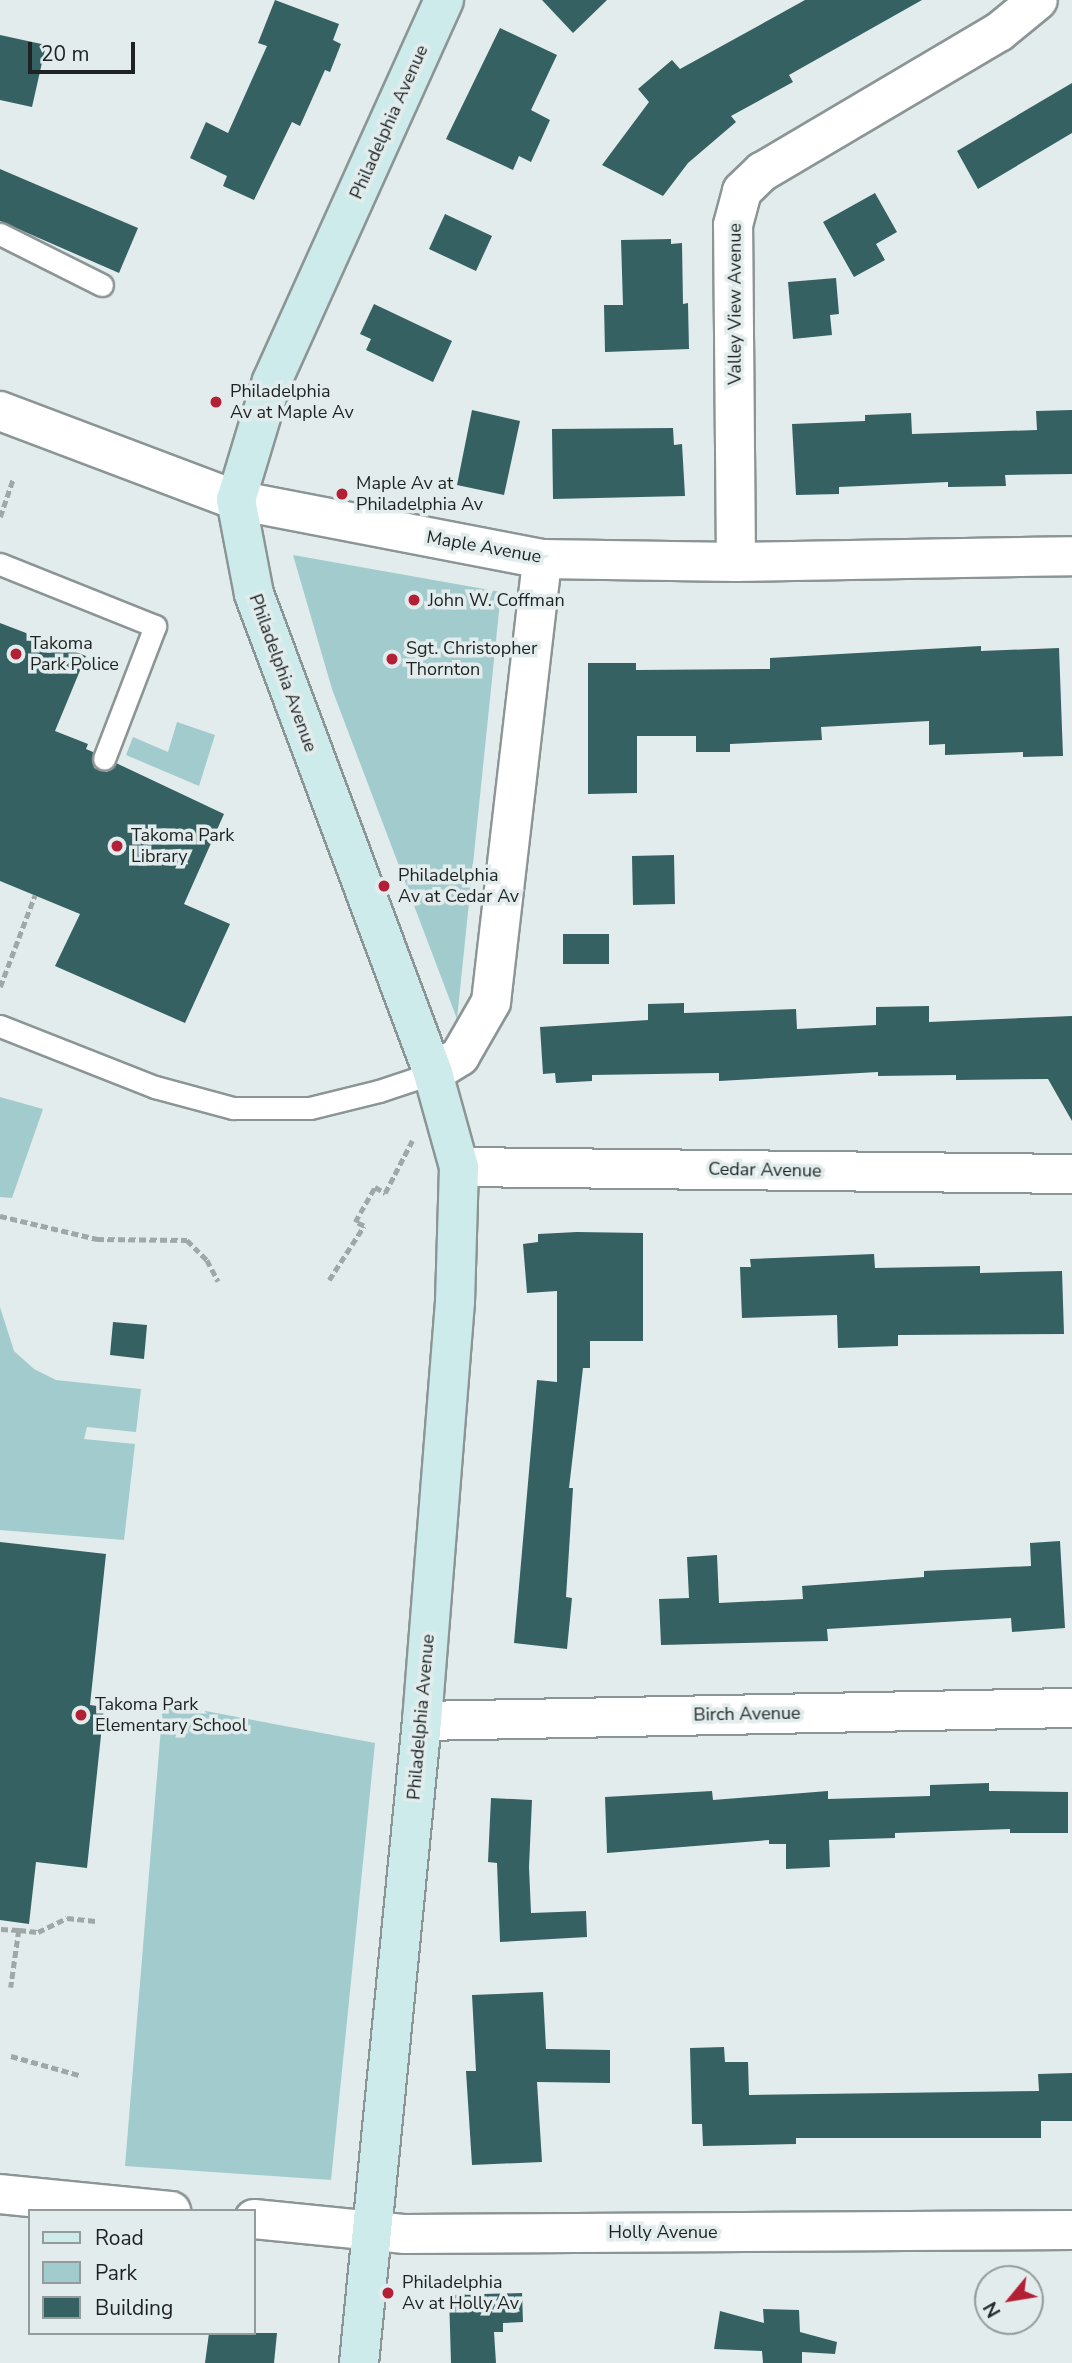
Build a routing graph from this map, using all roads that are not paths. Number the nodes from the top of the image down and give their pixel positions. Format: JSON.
{"nodes":[{"id":1,"x":444,"y":0,"type":"edge"},
{"id":2,"x":1038,"y":0,"type":"edge"},
{"id":3,"x":0,"y":234,"type":"edge"},
{"id":4,"x":102,"y":285,"type":"dead end"},
{"id":5,"x":0,"y":411,"type":"edge"},
{"id":6,"x":236,"y":500,"type":"junction"},
{"id":7,"x":1072,"y":556,"type":"edge"},
{"id":8,"x":542,"y":559,"type":"junction"},
{"id":9,"x":736,"y":562,"type":"junction"},
{"id":10,"x":0,"y":564,"type":"edge"},
{"id":11,"x":104,"y":759,"type":"dead end"},
{"id":12,"x":0,"y":1026,"type":"edge"},
{"id":13,"x":433,"y":1073,"type":"junction"},
{"id":14,"x":458,"y":1167,"type":"junction"},
{"id":15,"x":1072,"y":1174,"type":"edge"},
{"id":16,"x":1072,"y":1708,"type":"edge"},
{"id":17,"x":422,"y":1721,"type":"junction"},
{"id":18,"x":0,"y":2194,"type":"edge"},
{"id":19,"x":151,"y":2209,"type":"edge"},
{"id":20,"x":256,"y":2219,"type":"edge"},
{"id":21,"x":373,"y":2230,"type":"junction"},
{"id":22,"x":1072,"y":2230,"type":"edge"},
{"id":23,"x":359,"y":2363,"type":"edge"}],
"edges":[{"from":1,"to":6,"type":"main road","name":"Philadelphia Avenue"},
{"from":2,"to":9,"type":"street","name":"Valley View Avenue"},
{"from":3,"to":4,"type":"lane"},
{"from":5,"to":6,"type":"street","name":"Maple Avenue"},
{"from":6,"to":8,"type":"street","name":"Maple Avenue"},
{"from":6,"to":13,"type":"main road","name":"Philadelphia Avenue"},
{"from":7,"to":9,"type":"street","name":"Maple Avenue"},
{"from":8,"to":9,"type":"street","name":"Maple Avenue"},
{"from":8,"to":13,"type":"street"},
{"from":10,"to":11,"type":"lane"},
{"from":12,"to":13,"type":"lane"},
{"from":13,"to":14,"type":"main road","name":"Philadelphia Avenue"},
{"from":14,"to":15,"type":"street","name":"Cedar Avenue"},
{"from":14,"to":17,"type":"main road","name":"Philadelphia Avenue"},
{"from":16,"to":17,"type":"street","name":"Birch Avenue"},
{"from":17,"to":21,"type":"main road","name":"Philadelphia Avenue"},
{"from":18,"to":19,"type":"street"},
{"from":20,"to":21,"type":"street","name":"Holly Avenue"},
{"from":21,"to":22,"type":"street","name":"Holly Avenue"},
{"from":21,"to":23,"type":"main road","name":"Philadelphia Avenue"}]}
